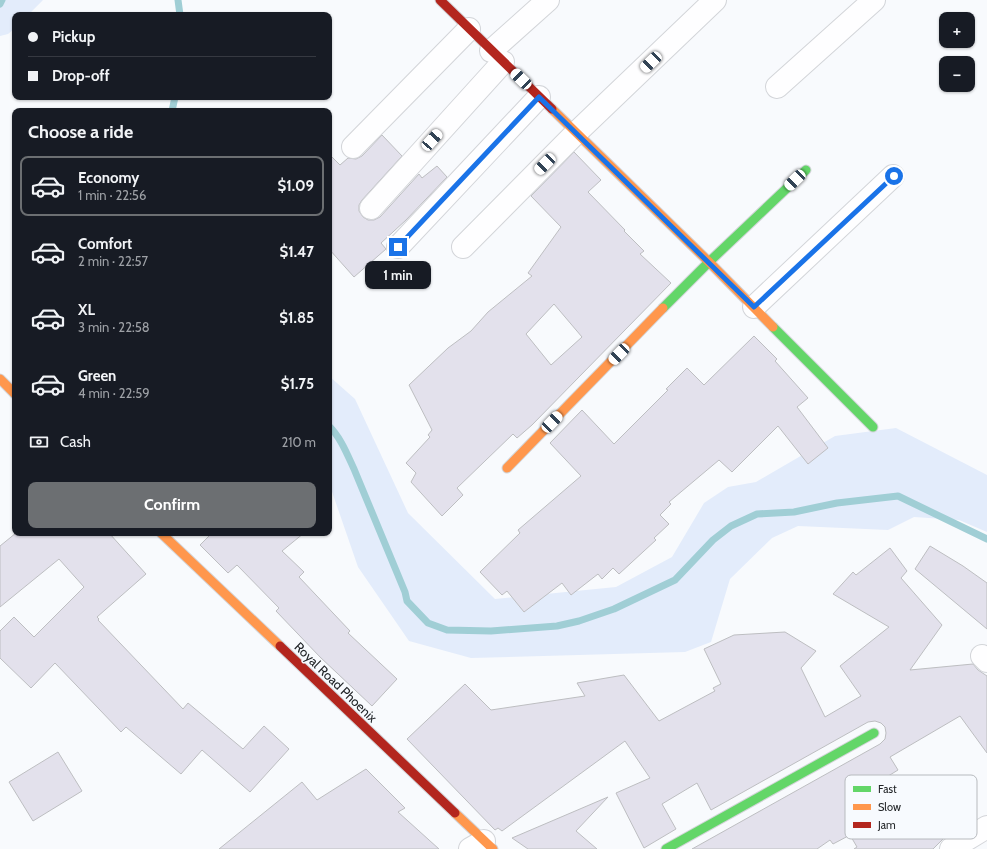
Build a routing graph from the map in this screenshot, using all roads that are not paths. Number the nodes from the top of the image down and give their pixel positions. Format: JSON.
{"nodes":[{"id":1,"x":440,"y":0,"type":"edge"},
{"id":2,"x":548,"y":0,"type":"edge"},
{"id":3,"x":715,"y":0,"type":"edge"},
{"id":4,"x":874,"y":0,"type":"edge"},
{"id":5,"x":469,"y":29,"type":"junction"},
{"id":6,"x":497,"y":56,"type":"junction"},
{"id":7,"x":778,"y":87,"type":"dead end"},
{"id":8,"x":539,"y":97,"type":"junction"},
{"id":9,"x":576,"y":133,"type":"junction"},
{"id":10,"x":353,"y":147,"type":"dead end"},
{"id":11,"x":806,"y":170,"type":"dead end"},
{"id":12,"x":894,"y":176,"type":"dead end"},
{"id":13,"x":371,"y":208,"type":"dead end"},
{"id":14,"x":398,"y":247,"type":"dead end"},
{"id":15,"x":463,"y":247,"type":"dead end"},
{"id":16,"x":709,"y":262,"type":"junction"},
{"id":17,"x":754,"y":307,"type":"junction"},
{"id":18,"x":0,"y":379,"type":"edge"},
{"id":19,"x":12,"y":391,"type":"edge"},
{"id":20,"x":873,"y":427,"type":"dead end"},
{"id":21,"x":507,"y":468,"type":"dead end"},
{"id":22,"x":164,"y":536,"type":"edge"},
{"id":23,"x":874,"y":733,"type":"dead end"},
{"id":24,"x":987,"y":827,"type":"edge"},
{"id":25,"x":977,"y":833,"type":"edge"},
{"id":26,"x":968,"y":839,"type":"edge"},
{"id":27,"x":482,"y":846,"type":"edge"},
{"id":28,"x":666,"y":849,"type":"edge"},
{"id":29,"x":952,"y":849,"type":"edge"}],
"edges":[{"from":1,"to":5,"type":"street"},
{"from":2,"to":6,"type":"street"},
{"from":3,"to":9,"type":"street"},
{"from":4,"to":7,"type":"street"},
{"from":5,"to":6,"type":"street"},
{"from":5,"to":10,"type":"street"},
{"from":6,"to":8,"type":"street"},
{"from":6,"to":13,"type":"street"},
{"from":8,"to":9,"type":"street"},
{"from":8,"to":14,"type":"street"},
{"from":9,"to":15,"type":"street"},
{"from":9,"to":16,"type":"street"},
{"from":11,"to":16,"type":"street"},
{"from":12,"to":17,"type":"street"},
{"from":16,"to":17,"type":"street"},
{"from":16,"to":21,"type":"street"},
{"from":17,"to":20,"type":"street"},
{"from":18,"to":19,"type":"street"},
{"from":22,"to":27,"type":"street","name":"Royal Road Phoenix"},
{"from":23,"to":28,"type":"street"},
{"from":24,"to":25,"type":"street"},
{"from":26,"to":29,"type":"street"}]}
